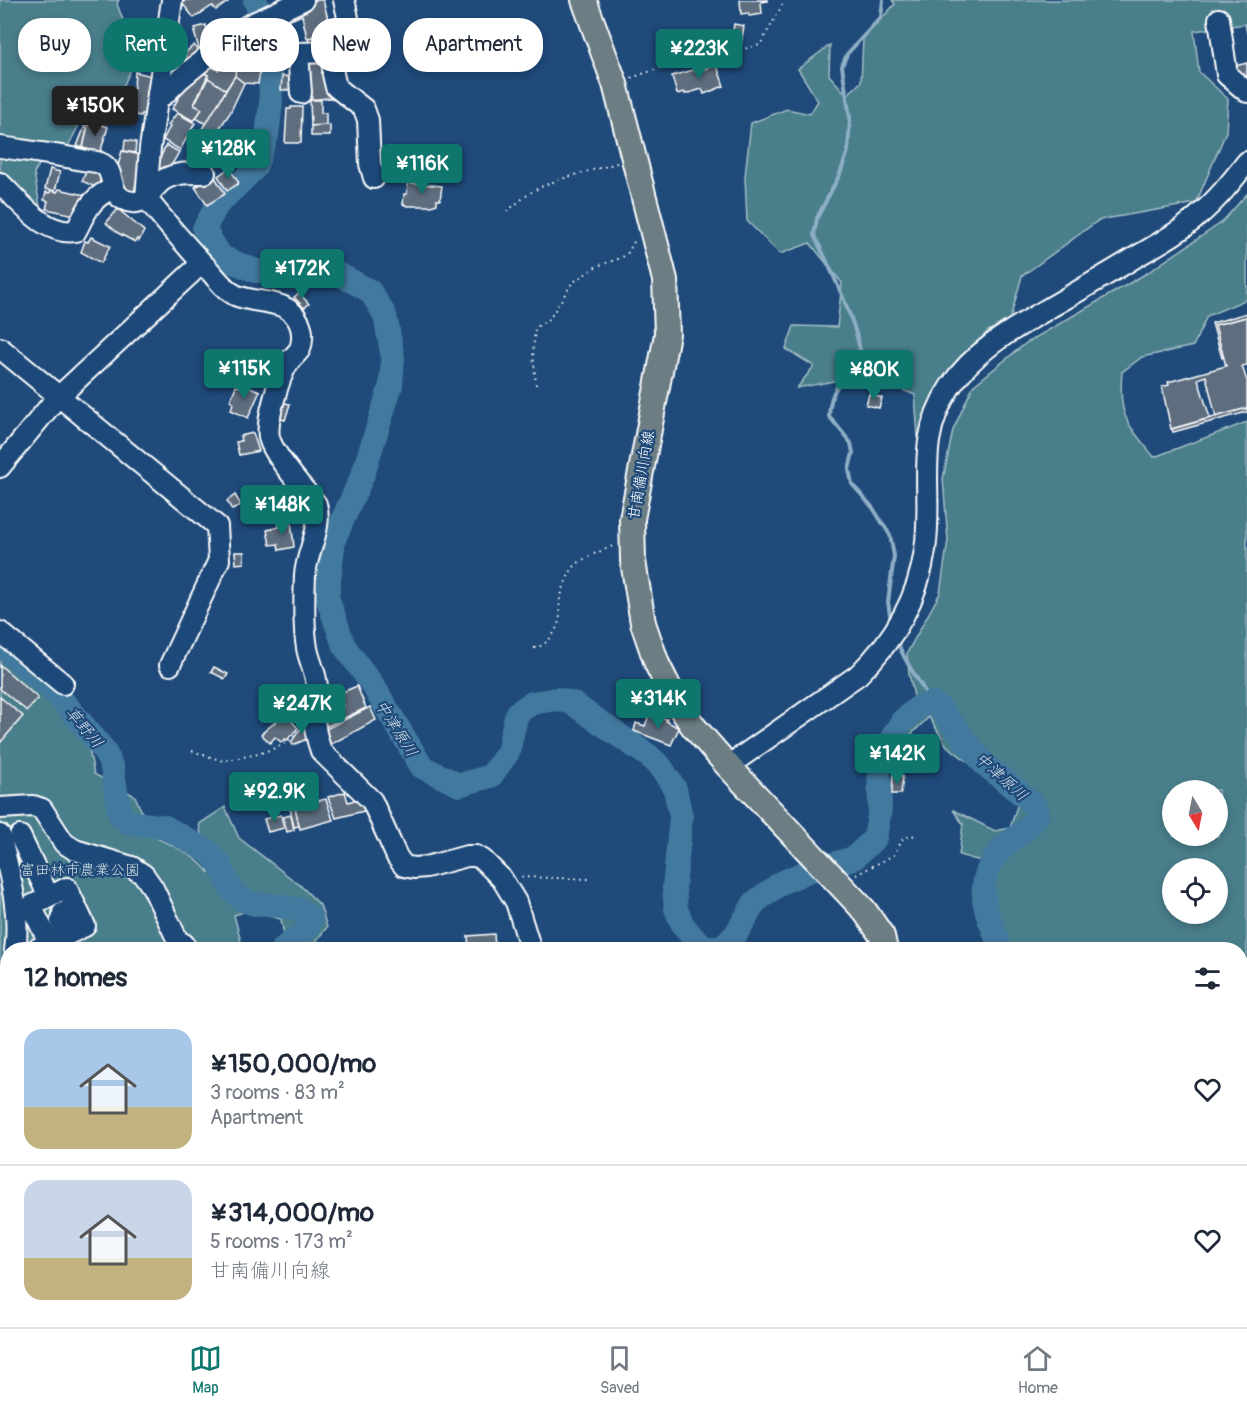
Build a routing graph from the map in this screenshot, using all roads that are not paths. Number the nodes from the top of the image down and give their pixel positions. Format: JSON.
{"nodes":[{"id":1,"x":172,"y":0,"type":"edge"},
{"id":2,"x":303,"y":0,"type":"edge"},
{"id":3,"x":344,"y":0,"type":"edge"},
{"id":4,"x":584,"y":0,"type":"edge"},
{"id":5,"x":348,"y":18,"type":"edge"},
{"id":6,"x":1219,"y":19,"type":"dead end"},
{"id":7,"x":311,"y":53,"type":"edge"},
{"id":8,"x":333,"y":72,"type":"edge"},
{"id":9,"x":1247,"y":92,"type":"edge"},
{"id":10,"x":301,"y":93,"type":"dead end"},
{"id":11,"x":158,"y":94,"type":"junction"},
{"id":12,"x":0,"y":147,"type":"edge"},
{"id":13,"x":1247,"y":162,"type":"edge"},
{"id":14,"x":206,"y":173,"type":"dead end"},
{"id":15,"x":374,"y":178,"type":"dead end"},
{"id":16,"x":0,"y":183,"type":"edge"},
{"id":17,"x":114,"y":189,"type":"junction"},
{"id":18,"x":146,"y":198,"type":"junction"},
{"id":19,"x":202,"y":263,"type":"junction"},
{"id":20,"x":0,"y":348,"type":"edge"},
{"id":21,"x":59,"y":396,"type":"junction"},
{"id":22,"x":0,"y":467,"type":"edge"},
{"id":23,"x":0,"y":632,"type":"edge"},
{"id":24,"x":170,"y":666,"type":"dead end"},
{"id":25,"x":63,"y":684,"type":"dead end"},
{"id":26,"x":728,"y":766,"type":"junction"},
{"id":27,"x":0,"y":808,"type":"edge"},
{"id":28,"x":0,"y":835,"type":"edge"},
{"id":29,"x":20,"y":836,"type":"dead end"},
{"id":30,"x":38,"y":875,"type":"junction"},
{"id":31,"x":12,"y":886,"type":"junction"},
{"id":32,"x":53,"y":928,"type":"edge"},
{"id":33,"x":15,"y":942,"type":"edge"},
{"id":34,"x":180,"y":942,"type":"edge"},
{"id":35,"x":528,"y":942,"type":"edge"},
{"id":36,"x":883,"y":942,"type":"edge"}],
"edges":[{"from":1,"to":11,"type":"street"},
{"from":2,"to":11,"type":"street"},
{"from":3,"to":5,"type":"street"},
{"from":4,"to":26,"type":"main road","name":"甘南備川向線"},
{"from":6,"to":9,"type":"street"},
{"from":7,"to":10,"type":"street"},
{"from":8,"to":15,"type":"street"},
{"from":11,"to":18,"type":"street"},
{"from":12,"to":17,"type":"street"},
{"from":13,"to":26,"type":"street"},
{"from":14,"to":18,"type":"street"},
{"from":16,"to":17,"type":"street"},
{"from":17,"to":18,"type":"street"},
{"from":18,"to":19,"type":"street"},
{"from":19,"to":21,"type":"street"},
{"from":19,"to":35,"type":"street"},
{"from":20,"to":21,"type":"street"},
{"from":21,"to":22,"type":"street"},
{"from":21,"to":24,"type":"street"},
{"from":23,"to":25,"type":"street"},
{"from":26,"to":36,"type":"main road","name":"甘南備川向線"},
{"from":27,"to":34,"type":"street"},
{"from":28,"to":31,"type":"street"},
{"from":29,"to":30,"type":"street"},
{"from":30,"to":31,"type":"street"},
{"from":30,"to":32,"type":"street"},
{"from":31,"to":33,"type":"street"}]}
